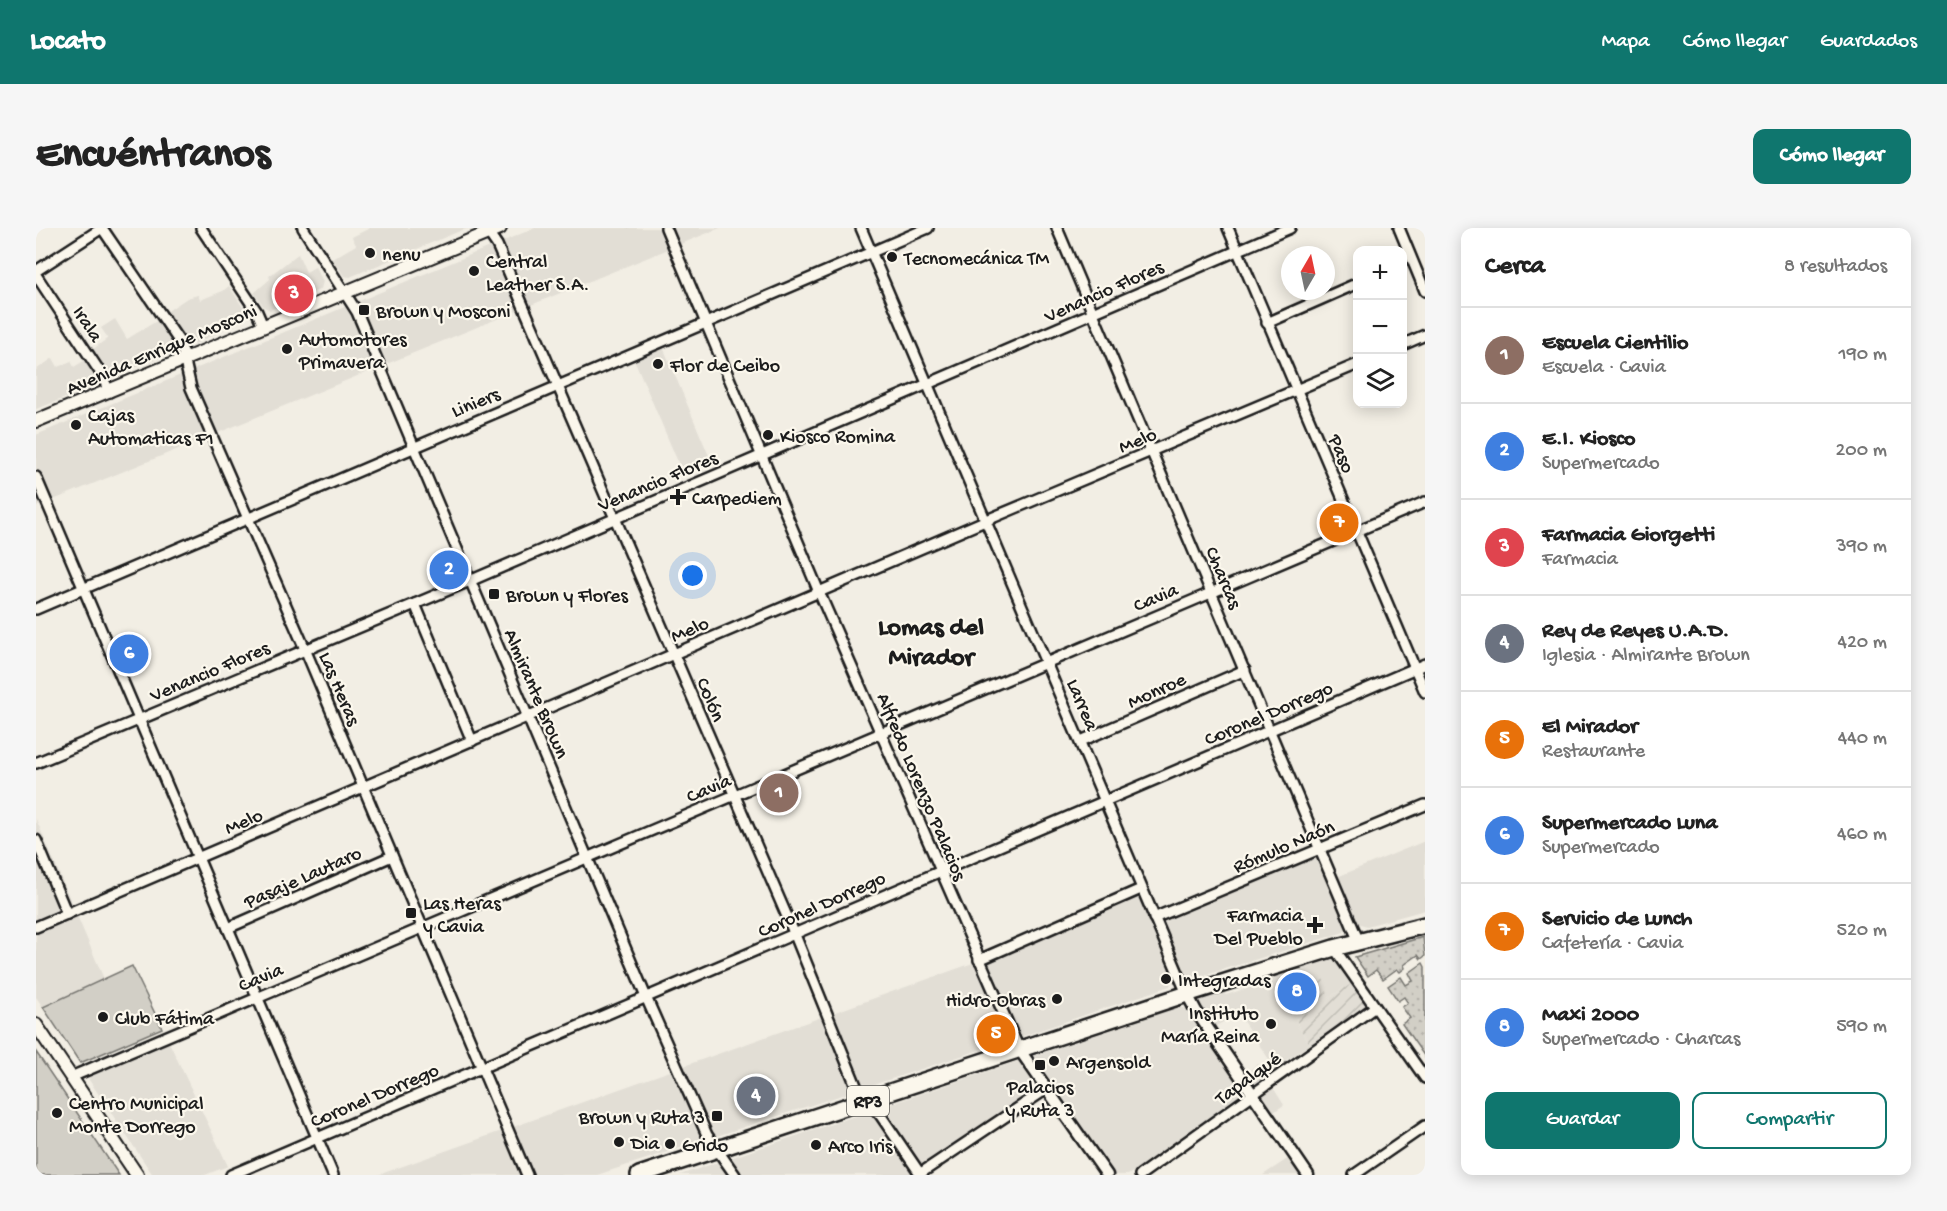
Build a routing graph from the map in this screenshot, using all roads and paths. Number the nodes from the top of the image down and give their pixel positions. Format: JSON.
{"nodes":[{"id":1,"x":102,"y":228,"type":"edge"},
{"id":2,"x":201,"y":228,"type":"edge"},
{"id":3,"x":303,"y":228,"type":"edge"},
{"id":4,"x":666,"y":228,"type":"edge"},
{"id":5,"x":861,"y":228,"type":"edge"},
{"id":6,"x":928,"y":228,"type":"edge"},
{"id":7,"x":1057,"y":228,"type":"edge"},
{"id":8,"x":1228,"y":228,"type":"edge"},
{"id":9,"x":1290,"y":228,"type":"edge"},
{"id":10,"x":1398,"y":228,"type":"edge"},
{"id":11,"x":492,"y":230,"type":"edge"},
{"id":12,"x":1403,"y":246,"type":"edge"},
{"id":13,"x":1237,"y":250,"type":"junction"},
{"id":14,"x":872,"y":252,"type":"junction"},
{"id":15,"x":1407,"y":261,"type":"edge"},
{"id":16,"x":36,"y":273,"type":"edge"},
{"id":17,"x":1353,"y":285,"type":"edge"},
{"id":18,"x":1425,"y":291,"type":"edge"},
{"id":19,"x":345,"y":292,"type":"junction"},
{"id":20,"x":1093,"y":314,"type":"junction"},
{"id":21,"x":707,"y":323,"type":"junction"},
{"id":22,"x":1267,"y":323,"type":"junction"},
{"id":23,"x":263,"y":326,"type":"junction"},
{"id":24,"x":1425,"y":335,"type":"edge"},
{"id":25,"x":1407,"y":343,"type":"edge"},
{"id":26,"x":183,"y":361,"type":"junction"},
{"id":27,"x":1353,"y":366,"type":"edge"},
{"id":28,"x":928,"y":383,"type":"junction"},
{"id":29,"x":560,"y":386,"type":"junction"},
{"id":30,"x":1297,"y":391,"type":"junction"},
{"id":31,"x":109,"y":392,"type":"junction"},
{"id":32,"x":36,"y":421,"type":"edge"},
{"id":33,"x":414,"y":446,"type":"junction"},
{"id":34,"x":1151,"y":453,"type":"junction"},
{"id":35,"x":761,"y":455,"type":"junction"},
{"id":36,"x":36,"y":477,"type":"edge"},
{"id":37,"x":1425,"y":501,"type":"edge"},
{"id":38,"x":615,"y":517,"type":"junction"},
{"id":39,"x":248,"y":518,"type":"junction"},
{"id":40,"x":987,"y":520,"type":"junction"},
{"id":41,"x":1357,"y":530,"type":"junction"},
{"id":42,"x":471,"y":580,"type":"junction"},
{"id":43,"x":83,"y":588,"type":"junction"},
{"id":44,"x":819,"y":592,"type":"junction"},
{"id":45,"x":1211,"y":592,"type":"junction"},
{"id":46,"x":415,"y":604,"type":"junction"},
{"id":47,"x":36,"y":609,"type":"edge"},
{"id":48,"x":305,"y":649,"type":"junction"},
{"id":49,"x":673,"y":655,"type":"junction"},
{"id":50,"x":1047,"y":662,"type":"junction"},
{"id":51,"x":1425,"y":664,"type":"edge"},
{"id":52,"x":1415,"y":668,"type":"junction"},
{"id":53,"x":1245,"y":670,"type":"junction"},
{"id":54,"x":1425,"y":692,"type":"edge"},
{"id":55,"x":529,"y":717,"type":"junction"},
{"id":56,"x":140,"y":720,"type":"junction"},
{"id":57,"x":1270,"y":730,"type":"junction"},
{"id":58,"x":880,"y":732,"type":"junction"},
{"id":59,"x":472,"y":741,"type":"junction"},
{"id":60,"x":1081,"y":741,"type":"junction"},
{"id":61,"x":36,"y":763,"type":"edge"},
{"id":62,"x":363,"y":788,"type":"junction"},
{"id":63,"x":733,"y":795,"type":"junction"},
{"id":64,"x":1105,"y":802,"type":"junction"},
{"id":65,"x":1425,"y":806,"type":"edge"},
{"id":66,"x":36,"y":840,"type":"edge"},
{"id":67,"x":1320,"y":848,"type":"junction"},
{"id":68,"x":392,"y":856,"type":"junction"},
{"id":69,"x":588,"y":857,"type":"junction"},
{"id":70,"x":198,"y":859,"type":"junction"},
{"id":71,"x":939,"y":870,"type":"junction"},
{"id":72,"x":1141,"y":888,"type":"junction"},
{"id":73,"x":67,"y":914,"type":"junction"},
{"id":74,"x":1154,"y":918,"type":"junction"},
{"id":75,"x":1424,"y":926,"type":"edge"},
{"id":76,"x":36,"y":927,"type":"edge"},
{"id":77,"x":228,"y":928,"type":"junction"},
{"id":78,"x":423,"y":929,"type":"junction"},
{"id":79,"x":795,"y":936,"type":"junction"},
{"id":80,"x":1359,"y":942,"type":"junction"},
{"id":81,"x":1334,"y":948,"type":"junction"},
{"id":82,"x":979,"y":960,"type":"junction"},
{"id":83,"x":1187,"y":994,"type":"junction"},
{"id":84,"x":256,"y":997,"type":"junction"},
{"id":85,"x":646,"y":997,"type":"junction"},
{"id":86,"x":1375,"y":1007,"type":"junction"},
{"id":87,"x":36,"y":1025,"type":"edge"},
{"id":88,"x":1019,"y":1049,"type":"junction"},
{"id":89,"x":482,"y":1067,"type":"junction"},
{"id":90,"x":1424,"y":1076,"type":"edge"},
{"id":91,"x":71,"y":1077,"type":"junction"},
{"id":92,"x":1048,"y":1088,"type":"junction"},
{"id":93,"x":1253,"y":1095,"type":"junction"},
{"id":94,"x":868,"y":1101,"type":"junction"},
{"id":95,"x":1425,"y":1126,"type":"edge"},
{"id":96,"x":318,"y":1138,"type":"junction"},
{"id":97,"x":717,"y":1151,"type":"junction"},
{"id":98,"x":136,"y":1175,"type":"edge"},
{"id":99,"x":231,"y":1175,"type":"edge"},
{"id":100,"x":333,"y":1175,"type":"edge"},
{"id":101,"x":527,"y":1175,"type":"edge"},
{"id":102,"x":641,"y":1175,"type":"edge"},
{"id":103,"x":735,"y":1175,"type":"edge"},
{"id":104,"x":920,"y":1175,"type":"edge"},
{"id":105,"x":1107,"y":1175,"type":"edge"},
{"id":106,"x":1140,"y":1175,"type":"edge"},
{"id":107,"x":1308,"y":1175,"type":"edge"},
{"id":108,"x":1354,"y":1175,"type":"edge"}],
"edges":[{"from":1,"to":16,"type":"street"},
{"from":1,"to":26,"type":"street","name":"Las Heras"},
{"from":2,"to":23,"type":"street"},
{"from":3,"to":19,"type":"street","name":"Almirante Brown"},
{"from":4,"to":21,"type":"street","name":"Alfredo Lorenzo Palacios"},
{"from":5,"to":14,"type":"street","name":"Larrea"},
{"from":6,"to":14,"type":"street","name":"Liniers"},
{"from":7,"to":20,"type":"street","name":"Charcas"},
{"from":8,"to":13,"type":"street","name":"Paso"},
{"from":9,"to":13,"type":"street","name":"Venancio Flores"},
{"from":10,"to":12,"type":"street"},
{"from":11,"to":19,"type":"main road","name":"Avenida Enrique Mosconi"},
{"from":11,"to":29,"type":"street","name":"Colón"},
{"from":13,"to":20,"type":"street","name":"Venancio Flores"},
{"from":13,"to":22,"type":"street","name":"Paso"},
{"from":14,"to":21,"type":"street","name":"Liniers"},
{"from":14,"to":28,"type":"street","name":"Larrea"},
{"from":15,"to":18,"type":"street"},
{"from":16,"to":31,"type":"street","name":"Irala"},
{"from":17,"to":22,"type":"street"},
{"from":19,"to":23,"type":"main road","name":"Avenida Enrique Mosconi"},
{"from":19,"to":33,"type":"street","name":"Almirante Brown"},
{"from":20,"to":28,"type":"street","name":"Venancio Flores"},
{"from":20,"to":34,"type":"street","name":"Charcas"},
{"from":21,"to":29,"type":"street","name":"Liniers"},
{"from":21,"to":35,"type":"street","name":"Alfredo Lorenzo Palacios"},
{"from":22,"to":30,"type":"street","name":"Paso"},
{"from":23,"to":26,"type":"main road","name":"Avenida Enrique Mosconi"},
{"from":24,"to":25,"type":"street"},
{"from":26,"to":31,"type":"main road","name":"Avenida Enrique Mosconi"},
{"from":26,"to":39,"type":"street","name":"Las Heras"},
{"from":27,"to":30,"type":"street","name":"Melo"},
{"from":28,"to":35,"type":"street","name":"Venancio Flores"},
{"from":28,"to":40,"type":"street","name":"Larrea"},
{"from":29,"to":33,"type":"street","name":"Liniers"},
{"from":29,"to":38,"type":"street","name":"Colón"},
{"from":30,"to":34,"type":"street","name":"Melo"},
{"from":30,"to":41,"type":"street","name":"Paso"},
{"from":31,"to":32,"type":"main road","name":"Avenida Enrique Mosconi"},
{"from":33,"to":39,"type":"street","name":"Liniers"},
{"from":33,"to":42,"type":"street","name":"Almirante Brown"},
{"from":34,"to":40,"type":"street","name":"Melo"},
{"from":34,"to":45,"type":"street","name":"Charcas"},
{"from":35,"to":38,"type":"street","name":"Venancio Flores"},
{"from":35,"to":44,"type":"street","name":"Alfredo Lorenzo Palacios"},
{"from":36,"to":43,"type":"street"},
{"from":37,"to":41,"type":"street","name":"Cavia"},
{"from":38,"to":42,"type":"street","name":"Venancio Flores"},
{"from":38,"to":49,"type":"street","name":"Colón"},
{"from":39,"to":43,"type":"street","name":"Liniers"},
{"from":39,"to":48,"type":"street","name":"Las Heras"},
{"from":40,"to":44,"type":"street","name":"Melo"},
{"from":40,"to":50,"type":"street","name":"Larrea"},
{"from":41,"to":45,"type":"street","name":"Cavia"},
{"from":41,"to":52,"type":"street","name":"Paso"},
{"from":42,"to":46,"type":"street","name":"Venancio Flores"},
{"from":42,"to":55,"type":"street","name":"Almirante Brown"},
{"from":43,"to":47,"type":"street","name":"Liniers"},
{"from":43,"to":56,"type":"street"},
{"from":44,"to":49,"type":"street","name":"Melo"},
{"from":44,"to":58,"type":"street","name":"Alfredo Lorenzo Palacios"},
{"from":45,"to":50,"type":"street","name":"Cavia"},
{"from":45,"to":53,"type":"street","name":"Charcas"},
{"from":46,"to":48,"type":"street","name":"Venancio Flores"},
{"from":46,"to":59,"type":"street"},
{"from":48,"to":56,"type":"street","name":"Venancio Flores"},
{"from":48,"to":62,"type":"street","name":"Las Heras"},
{"from":49,"to":55,"type":"street","name":"Melo"},
{"from":49,"to":63,"type":"street","name":"Colón"},
{"from":50,"to":58,"type":"street","name":"Cavia"},
{"from":50,"to":60,"type":"street","name":"Larrea"},
{"from":51,"to":52,"type":"street","name":"Coronel Dorrego"},
{"from":52,"to":54,"type":"street","name":"Paso"},
{"from":52,"to":57,"type":"street","name":"Coronel Dorrego"},
{"from":53,"to":57,"type":"street","name":"Charcas"},
{"from":53,"to":60,"type":"street","name":"Monroe"},
{"from":55,"to":59,"type":"street","name":"Melo"},
{"from":55,"to":69,"type":"street","name":"Almirante Brown"},
{"from":56,"to":61,"type":"street","name":"Venancio Flores"},
{"from":56,"to":70,"type":"street"},
{"from":57,"to":64,"type":"street","name":"Coronel Dorrego"},
{"from":57,"to":67,"type":"street","name":"Charcas"},
{"from":58,"to":63,"type":"street","name":"Cavia"},
{"from":58,"to":71,"type":"street","name":"Alfredo Lorenzo Palacios"},
{"from":59,"to":62,"type":"street","name":"Melo"},
{"from":60,"to":64,"type":"street","name":"Larrea"},
{"from":62,"to":68,"type":"street","name":"Las Heras"},
{"from":62,"to":70,"type":"street","name":"Melo"},
{"from":63,"to":69,"type":"street","name":"Cavia"},
{"from":63,"to":79,"type":"street","name":"Colón"},
{"from":64,"to":71,"type":"street","name":"Coronel Dorrego"},
{"from":64,"to":72,"type":"street","name":"Larrea"},
{"from":65,"to":67,"type":"street","name":"Rómulo Naón"},
{"from":66,"to":73,"type":"street"},
{"from":67,"to":74,"type":"street","name":"Rómulo Naón"},
{"from":67,"to":80,"type":"street","name":"Charcas"},
{"from":68,"to":77,"type":"street","name":"Pasaje Lautaro"},
{"from":68,"to":78,"type":"street","name":"Las Heras"},
{"from":69,"to":78,"type":"street","name":"Cavia"},
{"from":69,"to":85,"type":"street","name":"Almirante Brown"},
{"from":70,"to":73,"type":"street","name":"Melo"},
{"from":70,"to":77,"type":"street"},
{"from":71,"to":79,"type":"street","name":"Coronel Dorrego"},
{"from":71,"to":82,"type":"street","name":"Alfredo Lorenzo Palacios"},
{"from":72,"to":74,"type":"street","name":"Larrea"},
{"from":72,"to":82,"type":"street"},
{"from":73,"to":76,"type":"street","name":"Melo"},
{"from":74,"to":83,"type":"street","name":"Larrea"},
{"from":75,"to":80,"type":"highway","number":"RP3"},
{"from":77,"to":84,"type":"street"},
{"from":78,"to":84,"type":"street","name":"Cavia"},
{"from":78,"to":89,"type":"street","name":"Las Heras"},
{"from":79,"to":85,"type":"street","name":"Coronel Dorrego"},
{"from":79,"to":94,"type":"street","name":"Colón"},
{"from":80,"to":81,"type":"highway","number":"RP3"},
{"from":81,"to":83,"type":"highway","number":"RP3"},
{"from":81,"to":86,"type":"street"},
{"from":82,"to":88,"type":"street","name":"Alfredo Lorenzo Palacios"},
{"from":83,"to":88,"type":"highway","number":"RP3"},
{"from":83,"to":93,"type":"street","name":"Larrea"},
{"from":84,"to":91,"type":"street","name":"Cavia"},
{"from":84,"to":96,"type":"street"},
{"from":85,"to":89,"type":"street","name":"Coronel Dorrego"},
{"from":85,"to":97,"type":"street","name":"Almirante Brown"},
{"from":86,"to":90,"type":"street"},
{"from":86,"to":93,"type":"street","name":"Tapalqué"},
{"from":87,"to":91,"type":"main road"},
{"from":88,"to":92,"type":"street","name":"Alfredo Lorenzo Palacios"},
{"from":88,"to":94,"type":"highway","number":"RP3"},
{"from":89,"to":96,"type":"street","name":"Coronel Dorrego"},
{"from":89,"to":101,"type":"street","name":"Las Heras"},
{"from":91,"to":98,"type":"main road"},
{"from":92,"to":104,"type":"street"},
{"from":92,"to":105,"type":"street","name":"Alfredo Lorenzo Palacios"},
{"from":93,"to":106,"type":"street","name":"Tapalqué"},
{"from":93,"to":107,"type":"street","name":"Larrea"},
{"from":94,"to":97,"type":"highway","number":"RP3"},
{"from":94,"to":104,"type":"street","name":"Colón"},
{"from":95,"to":108,"type":"street"},
{"from":96,"to":99,"type":"street","name":"Coronel Dorrego"},
{"from":96,"to":100,"type":"street"},
{"from":97,"to":102,"type":"highway","number":"RP3"},
{"from":97,"to":103,"type":"street","name":"Almirante Brown"}]}
